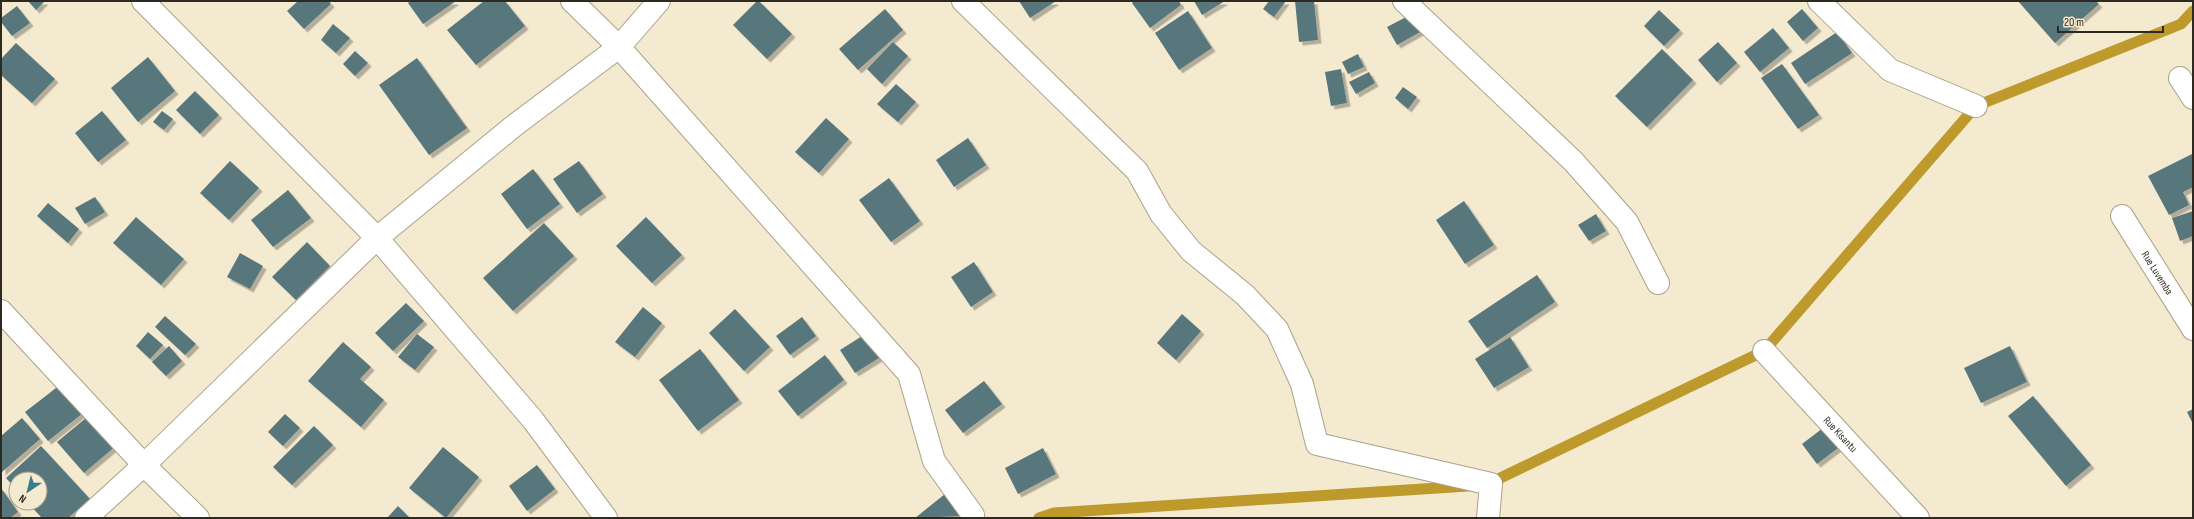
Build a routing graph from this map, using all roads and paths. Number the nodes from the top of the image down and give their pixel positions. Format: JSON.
{"nodes":[{"id":1,"x":143,"y":1,"type":"edge"},
{"id":2,"x":572,"y":1,"type":"edge"},
{"id":3,"x":659,"y":1,"type":"edge"},
{"id":4,"x":962,"y":1,"type":"edge"},
{"id":5,"x":1404,"y":1,"type":"edge"},
{"id":6,"x":1819,"y":1,"type":"edge"},
{"id":7,"x":619,"y":47,"type":"junction"},
{"id":8,"x":2180,"y":78,"type":"dead end"},
{"id":9,"x":2193,"y":98,"type":"edge"},
{"id":10,"x":1976,"y":106,"type":"dead end"},
{"id":11,"x":2122,"y":216,"type":"dead end"},
{"id":12,"x":377,"y":238,"type":"junction"},
{"id":13,"x":1658,"y":283,"type":"dead end"},
{"id":14,"x":1,"y":311,"type":"edge"},
{"id":15,"x":2193,"y":329,"type":"edge"},
{"id":16,"x":1764,"y":351,"type":"dead end"},
{"id":17,"x":144,"y":465,"type":"junction"},
{"id":18,"x":973,"y":515,"type":"dead end"},
{"id":19,"x":86,"y":518,"type":"edge"},
{"id":20,"x":198,"y":518,"type":"edge"},
{"id":21,"x":606,"y":518,"type":"edge"},
{"id":22,"x":1488,"y":518,"type":"edge"},
{"id":23,"x":1918,"y":518,"type":"edge"}],
"edges":[{"from":1,"to":12,"type":"street"},
{"from":2,"to":7,"type":"street"},
{"from":3,"to":7,"type":"street"},
{"from":4,"to":22,"type":"street"},
{"from":5,"to":13,"type":"street"},
{"from":6,"to":10,"type":"street"},
{"from":7,"to":12,"type":"street"},
{"from":7,"to":18,"type":"street"},
{"from":8,"to":9,"type":"street"},
{"from":11,"to":15,"type":"street","name":"Rue Luvemba"},
{"from":12,"to":17,"type":"street"},
{"from":12,"to":21,"type":"street"},
{"from":14,"to":17,"type":"street"},
{"from":16,"to":23,"type":"street","name":"Rue Kisantu"},
{"from":17,"to":19,"type":"street"},
{"from":17,"to":20,"type":"street"}]}
